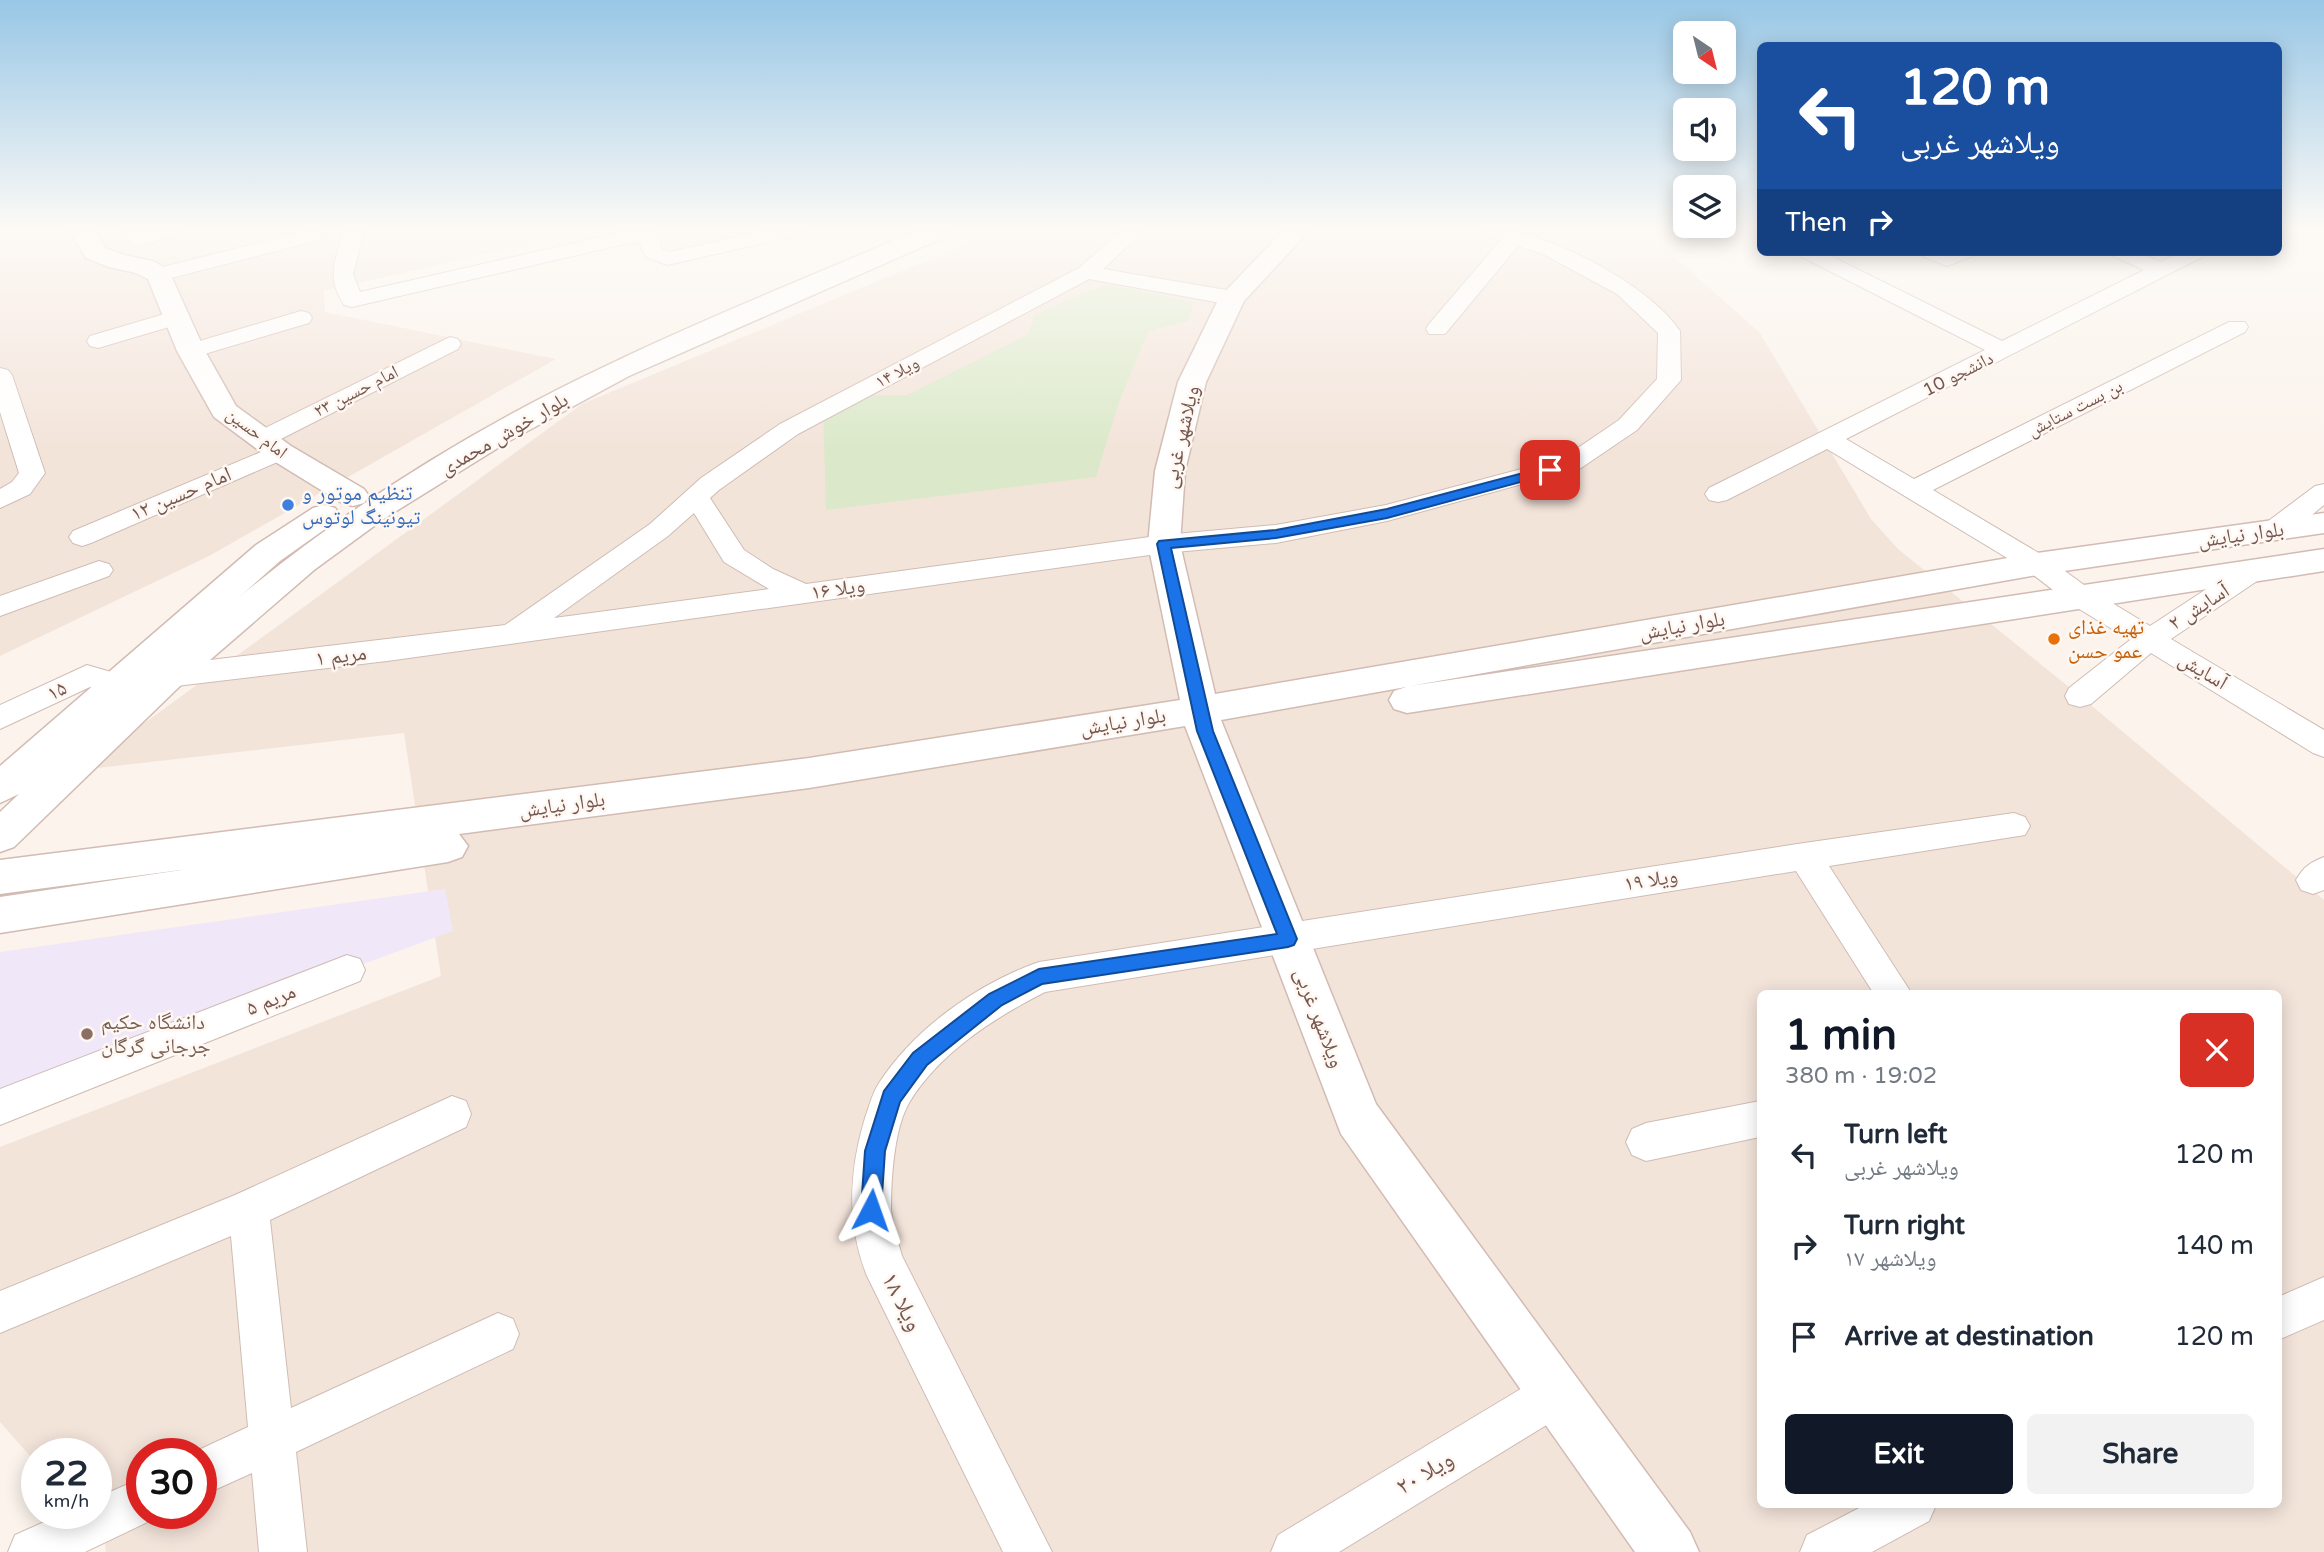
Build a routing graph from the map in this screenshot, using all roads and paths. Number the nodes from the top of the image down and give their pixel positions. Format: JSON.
{"nodes":[{"id":1,"x":172,"y":303,"type":"edge"},
{"id":2,"x":746,"y":303,"type":"edge"},
{"id":3,"x":747,"y":303,"type":"edge"},
{"id":4,"x":1027,"y":303,"type":"edge"},
{"id":5,"x":1229,"y":303,"type":"edge"},
{"id":6,"x":1454,"y":303,"type":"edge"},
{"id":7,"x":1640,"y":303,"type":"edge"},
{"id":8,"x":1909,"y":303,"type":"edge"},
{"id":9,"x":2096,"y":303,"type":"edge"},
{"id":10,"x":178,"y":317,"type":"junction"},
{"id":11,"x":301,"y":318,"type":"dead end"},
{"id":12,"x":2237,"y":327,"type":"dead end"},
{"id":13,"x":1437,"y":329,"type":"dead end"},
{"id":14,"x":98,"y":341,"type":"dead end"},
{"id":15,"x":450,"y":344,"type":"dead end"},
{"id":16,"x":191,"y":351,"type":"junction"},
{"id":17,"x":2004,"y":351,"type":"junction"},
{"id":18,"x":0,"y":375,"type":"edge"},
{"id":19,"x":6,"y":411,"type":"edge"},
{"id":20,"x":1828,"y":439,"type":"junction"},
{"id":21,"x":271,"y":445,"type":"junction"},
{"id":22,"x":1913,"y":490,"type":"junction"},
{"id":23,"x":2324,"y":492,"type":"edge"},
{"id":24,"x":10,"y":494,"type":"edge"},
{"id":25,"x":1718,"y":494,"type":"dead end"},
{"id":26,"x":353,"y":496,"type":"junction"},
{"id":27,"x":697,"y":498,"type":"junction"},
{"id":28,"x":2324,"y":523,"type":"edge"},
{"id":29,"x":2272,"y":530,"type":"junction"},
{"id":30,"x":82,"y":537,"type":"dead end"},
{"id":31,"x":1164,"y":544,"type":"junction"},
{"id":32,"x":2324,"y":560,"type":"edge"},
{"id":33,"x":2037,"y":564,"type":"junction"},
{"id":34,"x":99,"y":570,"type":"dead end"},
{"id":35,"x":2253,"y":571,"type":"junction"},
{"id":36,"x":804,"y":594,"type":"junction"},
{"id":37,"x":2081,"y":597,"type":"junction"},
{"id":38,"x":1812,"y":603,"type":"junction"},
{"id":39,"x":0,"y":606,"type":"edge"},
{"id":40,"x":513,"y":634,"type":"junction"},
{"id":41,"x":1836,"y":635,"type":"junction"},
{"id":42,"x":2150,"y":639,"type":"junction"},
{"id":43,"x":1533,"y":667,"type":"junction"},
{"id":44,"x":168,"y":676,"type":"junction"},
{"id":45,"x":115,"y":684,"type":"junction"},
{"id":46,"x":2080,"y":696,"type":"dead end"},
{"id":47,"x":0,"y":718,"type":"edge"},
{"id":48,"x":1202,"y":720,"type":"junction"},
{"id":49,"x":2324,"y":745,"type":"edge"},
{"id":50,"x":0,"y":789,"type":"edge"},
{"id":51,"x":2014,"y":826,"type":"dead end"},
{"id":52,"x":449,"y":833,"type":"junction"},
{"id":53,"x":0,"y":836,"type":"edge"},
{"id":54,"x":1804,"y":856,"type":"junction"},
{"id":55,"x":0,"y":877,"type":"edge"},
{"id":56,"x":0,"y":915,"type":"edge"},
{"id":57,"x":1288,"y":939,"type":"junction"},
{"id":58,"x":347,"y":970,"type":"dead end"},
{"id":59,"x":1891,"y":990,"type":"edge"},
{"id":60,"x":0,"y":1107,"type":"edge"},
{"id":61,"x":452,"y":1114,"type":"dead end"},
{"id":62,"x":1757,"y":1120,"type":"edge"},
{"id":63,"x":1646,"y":1142,"type":"dead end"},
{"id":64,"x":249,"y":1209,"type":"junction"},
{"id":65,"x":2324,"y":1298,"type":"edge"},
{"id":66,"x":0,"y":1312,"type":"edge"},
{"id":67,"x":2282,"y":1317,"type":"edge"},
{"id":68,"x":498,"y":1334,"type":"dead end"},
{"id":69,"x":1555,"y":1394,"type":"junction"},
{"id":70,"x":272,"y":1439,"type":"junction"},
{"id":71,"x":217,"y":1465,"type":"edge"},
{"id":72,"x":126,"y":1508,"type":"edge"},
{"id":73,"x":1907,"y":1508,"type":"edge"},
{"id":74,"x":32,"y":1552,"type":"edge"},
{"id":75,"x":283,"y":1552,"type":"edge"},
{"id":76,"x":1028,"y":1552,"type":"edge"},
{"id":77,"x":1295,"y":1552,"type":"edge"},
{"id":78,"x":1670,"y":1552,"type":"edge"},
{"id":79,"x":1824,"y":1552,"type":"edge"}],
"edges":[{"from":1,"to":10,"type":"street","name":"امام حسین"},
{"from":2,"to":26,"type":"street","name":"بلوار خوش محمدی"},
{"from":3,"to":44,"type":"street","name":"بلوار خوش محمدی"},
{"from":4,"to":27,"type":"street","name":"۱۴ ویلا"},
{"from":5,"to":31,"type":"street","name":"ویلاشهر غربی"},
{"from":6,"to":13,"type":"street"},
{"from":7,"to":31,"type":"street","name":"۱۶ ویلا"},
{"from":8,"to":17,"type":"street"},
{"from":9,"to":17,"type":"street","name":"دانشجو 10"},
{"from":10,"to":14,"type":"street"},
{"from":10,"to":16,"type":"street","name":"امام حسین"},
{"from":11,"to":16,"type":"street"},
{"from":12,"to":22,"type":"street","name":"بن بست ستایش"},
{"from":15,"to":21,"type":"street","name":"امام حسین ۲۳"},
{"from":16,"to":21,"type":"street","name":"امام حسین"},
{"from":17,"to":20,"type":"street","name":"دانشجو 10"},
{"from":18,"to":19,"type":"street"},
{"from":19,"to":24,"type":"street"},
{"from":20,"to":22,"type":"street","name":"آسایش"},
{"from":20,"to":25,"type":"street","name":"دانشجو 10"},
{"from":21,"to":26,"type":"street","name":"امام حسین"},
{"from":21,"to":30,"type":"street","name":"امام حسین ۱۲"},
{"from":22,"to":33,"type":"street","name":"آسایش"},
{"from":23,"to":29,"type":"street"},
{"from":26,"to":45,"type":"street","name":"بلوار خوش محمدی"},
{"from":27,"to":36,"type":"street"},
{"from":27,"to":40,"type":"street","name":"۱۴ ویلا"},
{"from":28,"to":29,"type":"street","name":"بلوار نیایش"},
{"from":29,"to":33,"type":"street","name":"بلوار نیایش"},
{"from":31,"to":36,"type":"street","name":"۱۶ ویلا"},
{"from":31,"to":48,"type":"street","name":"ویلاشهر غربی"},
{"from":32,"to":35,"type":"street","name":"بلوار نیایش"},
{"from":33,"to":37,"type":"street","name":"آسایش"},
{"from":33,"to":38,"type":"street","name":"بلوار نیایش"},
{"from":34,"to":39,"type":"street"},
{"from":35,"to":37,"type":"street","name":"بلوار نیایش"},
{"from":35,"to":42,"type":"street","name":"۲ آسایش"},
{"from":36,"to":40,"type":"street","name":"۱۶ ویلا"},
{"from":37,"to":41,"type":"street","name":"بلوار نیایش"},
{"from":37,"to":42,"type":"street","name":"آسایش"},
{"from":38,"to":41,"type":"street"},
{"from":38,"to":43,"type":"street","name":"بلوار نیایش"},
{"from":40,"to":44,"type":"street","name":"۱ مریم"},
{"from":41,"to":43,"type":"street","name":"بلوار نیایش"},
{"from":42,"to":46,"type":"street","name":"۲ آسایش"},
{"from":42,"to":49,"type":"street","name":"آسایش"},
{"from":43,"to":48,"type":"street","name":"بلوار نیایش"},
{"from":44,"to":53,"type":"street","name":"بلوار خوش محمدی"},
{"from":45,"to":47,"type":"street","name":"۱۵"},
{"from":45,"to":50,"type":"street","name":"بلوار خوش محمدی"},
{"from":48,"to":52,"type":"street","name":"بلوار نیایش"},
{"from":48,"to":57,"type":"street","name":"ویلاشهر غربی"},
{"from":51,"to":54,"type":"street","name":"۱۹ ویلا"},
{"from":52,"to":55,"type":"street","name":"بلوار نیایش"},
{"from":52,"to":56,"type":"street","name":"بلوار نیایش"},
{"from":54,"to":57,"type":"street","name":"۱۹ ویلا"},
{"from":54,"to":59,"type":"street"},
{"from":57,"to":69,"type":"street","name":"ویلاشهر غربی"},
{"from":57,"to":76,"type":"street","name":"ویلا ۱۸"},
{"from":58,"to":60,"type":"street","name":"۵ مریم"},
{"from":61,"to":64,"type":"street"},
{"from":62,"to":63,"type":"street"},
{"from":64,"to":66,"type":"street"},
{"from":64,"to":70,"type":"street"},
{"from":65,"to":67,"type":"street"},
{"from":68,"to":70,"type":"street"},
{"from":69,"to":77,"type":"street","name":"ویلا ۲۰"},
{"from":69,"to":78,"type":"street","name":"ویلاشهر غربی"},
{"from":70,"to":71,"type":"street"},
{"from":70,"to":75,"type":"street"},
{"from":72,"to":74,"type":"street"},
{"from":73,"to":79,"type":"street"}]}
